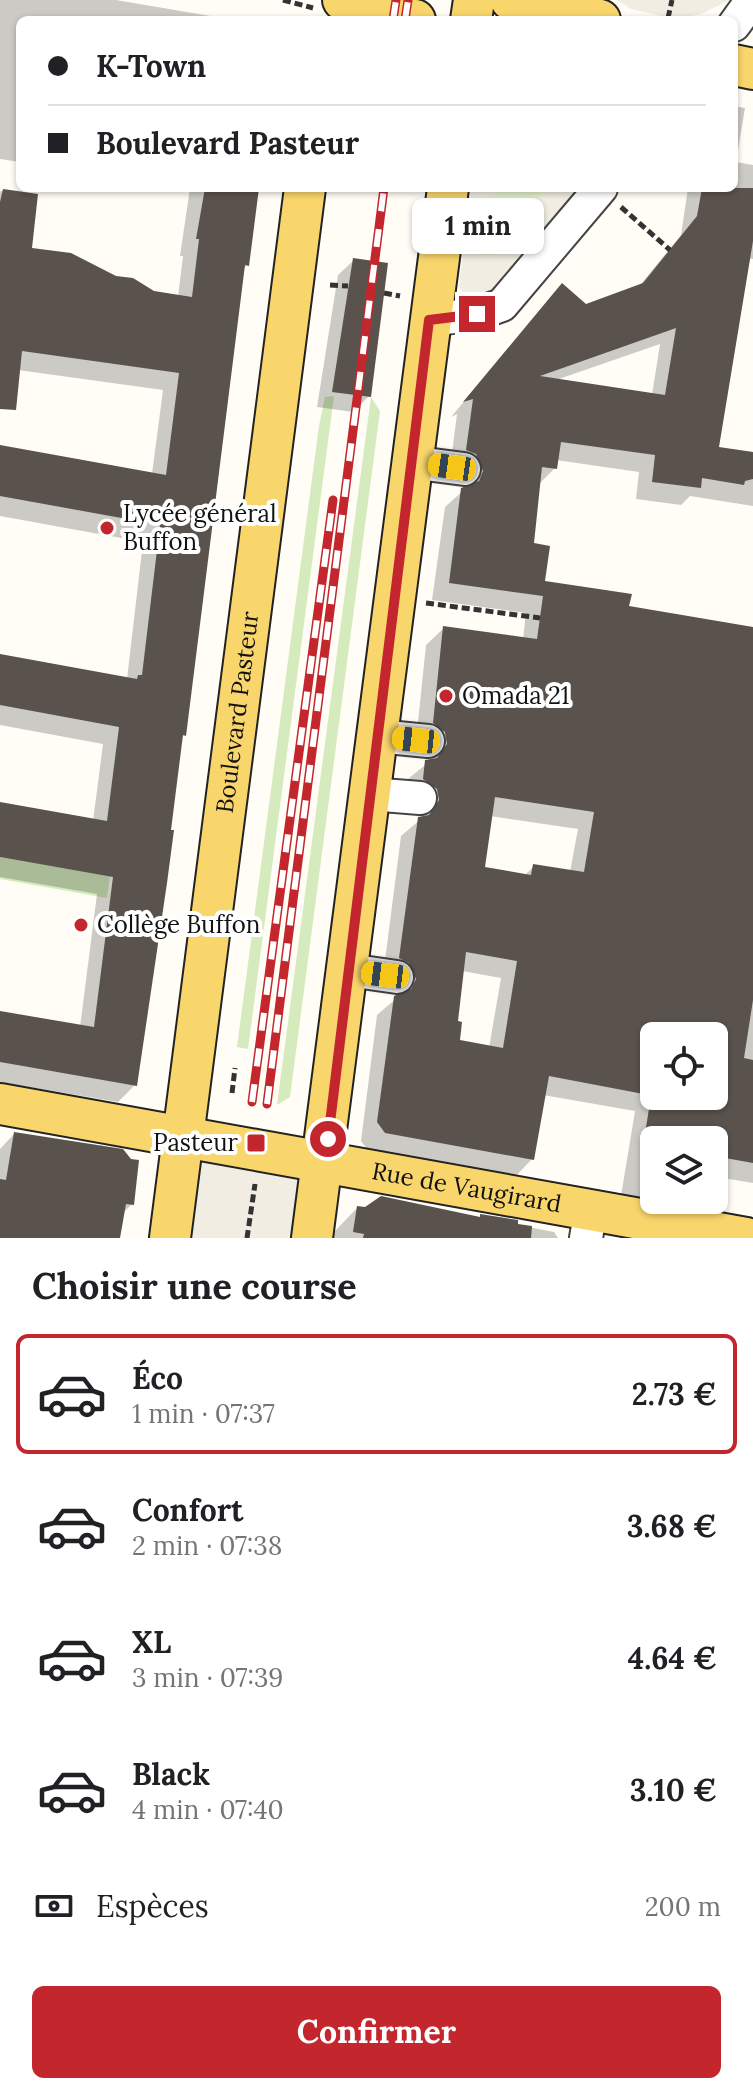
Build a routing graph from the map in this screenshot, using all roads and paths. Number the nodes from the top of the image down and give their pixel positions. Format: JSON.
{"nodes":[{"id":1,"x":283,"y":0,"type":"edge"},
{"id":2,"x":343,"y":0,"type":"edge"},
{"id":3,"x":511,"y":0,"type":"edge"},
{"id":4,"x":584,"y":0,"type":"edge"},
{"id":5,"x":752,"y":0,"type":"edge"},
{"id":6,"x":317,"y":8,"type":"edge"},
{"id":7,"x":391,"y":16,"type":"edge"},
{"id":8,"x":583,"y":16,"type":"edge"},
{"id":9,"x":598,"y":16,"type":"edge"},
{"id":10,"x":738,"y":19,"type":"edge"},
{"id":11,"x":304,"y":192,"type":"edge"},
{"id":12,"x":447,"y":192,"type":"edge"},
{"id":13,"x":609,"y":196,"type":"edge"},
{"id":14,"x":670,"y":250,"type":"dead end"},
{"id":15,"x":330,"y":285,"type":"dead end"},
{"id":16,"x":348,"y":286,"type":"dead end"},
{"id":17,"x":384,"y":293,"type":"dead end"},
{"id":18,"x":414,"y":308,"type":"junction"},
{"id":19,"x":410,"y":462,"type":"junction"},
{"id":20,"x":464,"y":469,"type":"dead end"},
{"id":21,"x":414,"y":601,"type":"dead end"},
{"id":22,"x":540,"y":618,"type":"dead end"},
{"id":23,"x":377,"y":736,"type":"junction"},
{"id":24,"x":428,"y":741,"type":"dead end"},
{"id":25,"x":370,"y":794,"type":"junction"},
{"id":26,"x":420,"y":798,"type":"dead end"},
{"id":27,"x":348,"y":970,"type":"junction"},
{"id":28,"x":397,"y":977,"type":"dead end"},
{"id":29,"x":235,"y":1068,"type":"dead end"},
{"id":30,"x":232,"y":1093,"type":"dead end"},
{"id":31,"x":0,"y":1104,"type":"edge"},
{"id":32,"x":184,"y":1137,"type":"junction"},
{"id":33,"x":324,"y":1160,"type":"junction"},
{"id":34,"x":256,"y":1180,"type":"dead end"},
{"id":35,"x":588,"y":1224,"type":"edge"},
{"id":36,"x":170,"y":1238,"type":"edge"},
{"id":37,"x":247,"y":1238,"type":"edge"},
{"id":38,"x":312,"y":1238,"type":"edge"},
{"id":39,"x":746,"y":1238,"type":"edge"}],
"edges":[{"from":1,"to":6,"type":"path"},
{"from":2,"to":7,"type":"main road"},
{"from":3,"to":8,"type":"main road"},
{"from":4,"to":9,"type":"main road"},
{"from":5,"to":10,"type":"street"},
{"from":11,"to":32,"type":"main road","name":"Boulevard Pasteur"},
{"from":12,"to":18,"type":"main road"},
{"from":13,"to":14,"type":"path"},
{"from":13,"to":18,"type":"street"},
{"from":15,"to":16,"type":"path"},
{"from":17,"to":18,"type":"path"},
{"from":18,"to":19,"type":"main road"},
{"from":19,"to":20,"type":"street"},
{"from":19,"to":23,"type":"main road"},
{"from":21,"to":22,"type":"path"},
{"from":23,"to":24,"type":"street"},
{"from":23,"to":25,"type":"main road"},
{"from":25,"to":26,"type":"street"},
{"from":25,"to":27,"type":"main road"},
{"from":27,"to":28,"type":"street"},
{"from":27,"to":33,"type":"main road"},
{"from":29,"to":30,"type":"path"},
{"from":31,"to":32,"type":"main road","name":"Rue de Vaugirard"},
{"from":32,"to":33,"type":"main road","name":"Rue de Vaugirard"},
{"from":32,"to":36,"type":"main road","name":"Boulevard Pasteur"},
{"from":33,"to":35,"type":"main road","name":"Rue de Vaugirard"},
{"from":33,"to":38,"type":"main road"},
{"from":34,"to":37,"type":"path"},
{"from":35,"to":39,"type":"main road","name":"Rue de Vaugirard"}]}
